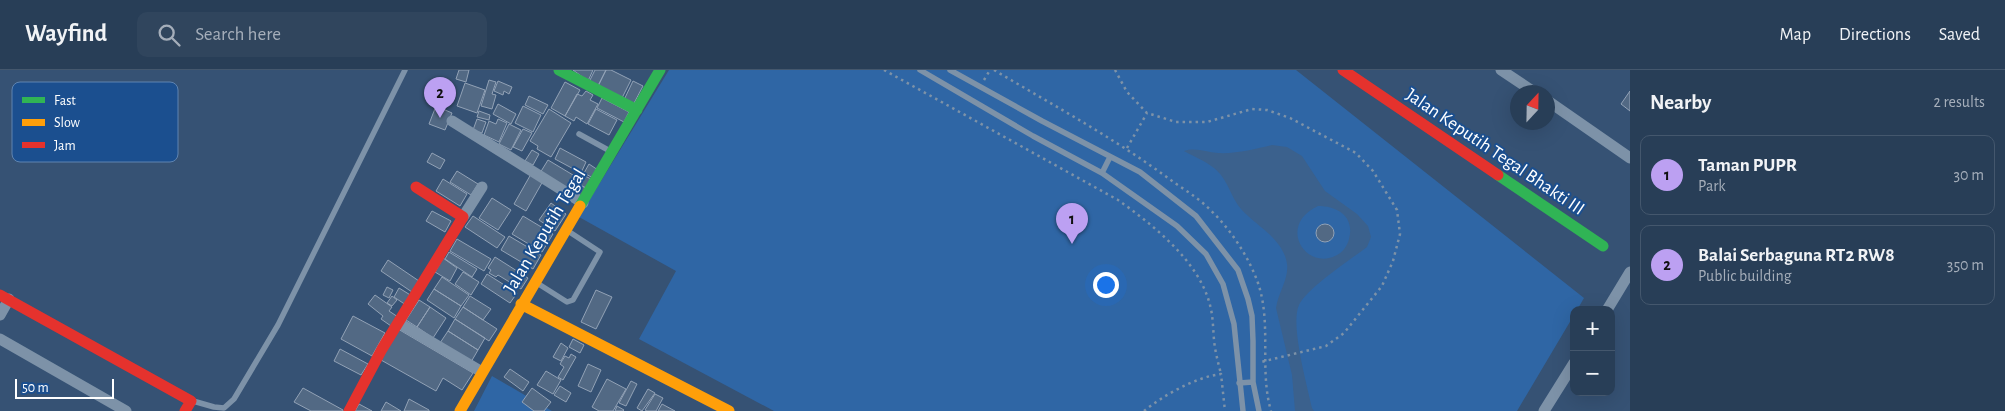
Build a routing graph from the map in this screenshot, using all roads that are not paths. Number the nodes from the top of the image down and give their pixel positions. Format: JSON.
{"nodes":[{"id":1,"x":405,"y":70,"type":"edge"},
{"id":2,"x":559,"y":70,"type":"edge"},
{"id":3,"x":660,"y":70,"type":"edge"},
{"id":4,"x":920,"y":70,"type":"edge"},
{"id":5,"x":950,"y":70,"type":"edge"},
{"id":6,"x":1343,"y":70,"type":"edge"},
{"id":7,"x":1501,"y":70,"type":"edge"},
{"id":8,"x":1524,"y":85,"type":"edge"},
{"id":9,"x":1555,"y":106,"type":"edge"},
{"id":10,"x":637,"y":110,"type":"junction"},
{"id":11,"x":452,"y":121,"type":"dead end"},
{"id":12,"x":579,"y":134,"type":"dead end"},
{"id":13,"x":612,"y":152,"type":"junction"},
{"id":14,"x":1110,"y":157,"type":"junction"},
{"id":15,"x":1630,"y":158,"type":"edge"},
{"id":16,"x":1102,"y":174,"type":"junction"},
{"id":17,"x":416,"y":187,"type":"dead end"},
{"id":18,"x":482,"y":187,"type":"dead end"},
{"id":19,"x":583,"y":203,"type":"junction"},
{"id":20,"x":463,"y":217,"type":"junction"},
{"id":21,"x":566,"y":230,"type":"junction"},
{"id":22,"x":1603,"y":246,"type":"dead end"},
{"id":23,"x":1630,"y":272,"type":"edge"},
{"id":24,"x":535,"y":282,"type":"junction"},
{"id":25,"x":4,"y":297,"type":"edge"},
{"id":26,"x":521,"y":304,"type":"junction"},
{"id":27,"x":1609,"y":306,"type":"edge"},
{"id":28,"x":0,"y":315,"type":"edge"},
{"id":29,"x":399,"y":323,"type":"junction"},
{"id":30,"x":0,"y":339,"type":"edge"},
{"id":31,"x":1570,"y":369,"type":"edge"},
{"id":32,"x":482,"y":372,"type":"junction"},
{"id":33,"x":1253,"y":382,"type":"junction"},
{"id":34,"x":1239,"y":383,"type":"junction"},
{"id":35,"x":188,"y":406,"type":"edge"},
{"id":36,"x":126,"y":411,"type":"edge"},
{"id":37,"x":349,"y":411,"type":"edge"},
{"id":38,"x":460,"y":411,"type":"edge"},
{"id":39,"x":729,"y":411,"type":"edge"},
{"id":40,"x":1243,"y":411,"type":"edge"},
{"id":41,"x":1259,"y":411,"type":"edge"},
{"id":42,"x":1544,"y":411,"type":"edge"}],
"edges":[{"from":1,"to":35,"type":"lane"},
{"from":2,"to":10,"type":"street"},
{"from":3,"to":10,"type":"street","name":"Jalan Keputih Tegal"},
{"from":4,"to":16,"type":"lane"},
{"from":5,"to":14,"type":"lane"},
{"from":6,"to":22,"type":"street","name":"Jalan Keputih Tegal Bhakti III"},
{"from":7,"to":8,"type":"street"},
{"from":9,"to":15,"type":"street"},
{"from":10,"to":13,"type":"street","name":"Jalan Keputih Tegal"},
{"from":11,"to":19,"type":"street"},
{"from":12,"to":13,"type":"lane"},
{"from":13,"to":19,"type":"street","name":"Jalan Keputih Tegal"},
{"from":14,"to":16,"type":"lane"},
{"from":14,"to":33,"type":"lane"},
{"from":16,"to":34,"type":"lane"},
{"from":17,"to":20,"type":"street"},
{"from":18,"to":20,"type":"street"},
{"from":19,"to":21,"type":"street","name":"Jalan Keputih Tegal"},
{"from":20,"to":29,"type":"street"},
{"from":21,"to":24,"type":"street","name":"Jalan Keputih Tegal"},
{"from":21,"to":24,"type":"lane"},
{"from":23,"to":27,"type":"street"},
{"from":24,"to":26,"type":"street","name":"Jalan Keputih Tegal"},
{"from":25,"to":28,"type":"street"},
{"from":25,"to":35,"type":"street"},
{"from":26,"to":32,"type":"street","name":"Jalan Keputih Tegal"},
{"from":26,"to":39,"type":"street"},
{"from":29,"to":32,"type":"street"},
{"from":29,"to":37,"type":"street"},
{"from":30,"to":36,"type":"street"},
{"from":31,"to":42,"type":"street"},
{"from":32,"to":38,"type":"street","name":"Jalan Keputih Tegal"},
{"from":33,"to":34,"type":"lane"},
{"from":33,"to":41,"type":"lane"},
{"from":34,"to":40,"type":"lane"}]}
